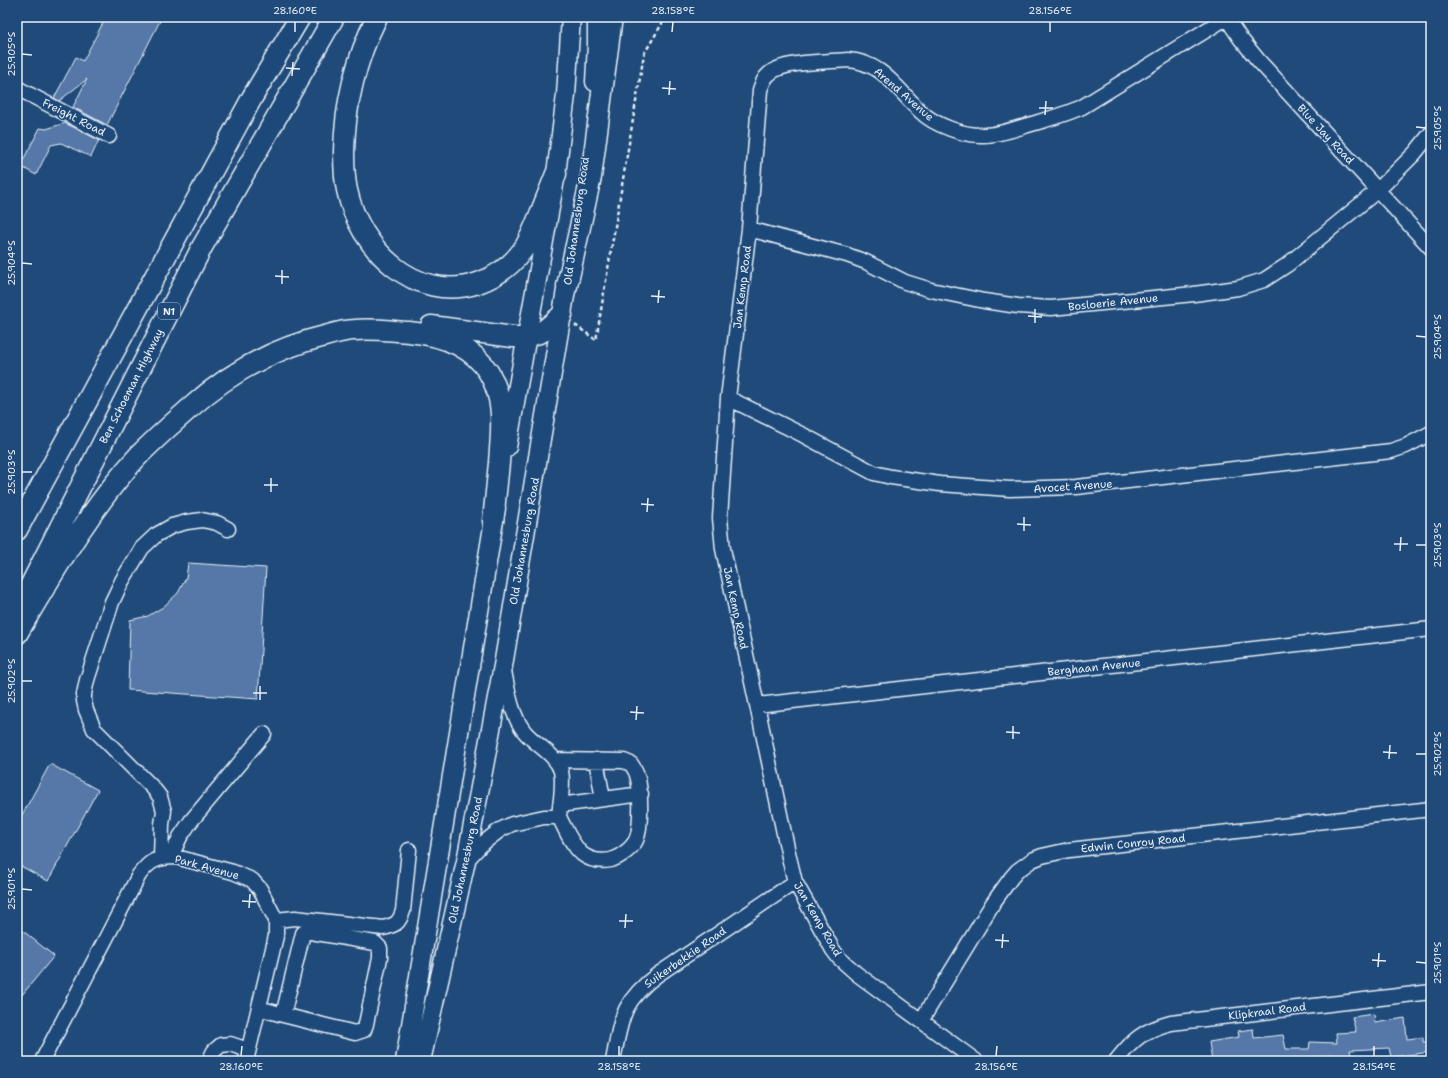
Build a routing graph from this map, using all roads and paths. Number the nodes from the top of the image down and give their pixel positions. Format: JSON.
{"nodes":[{"id":1,"x":300,"y":17,"type":"edge"},
{"id":2,"x":334,"y":17,"type":"edge"},
{"id":3,"x":376,"y":17,"type":"edge"},
{"id":4,"x":571,"y":17,"type":"edge"},
{"id":5,"x":597,"y":17,"type":"edge"},
{"id":6,"x":612,"y":17,"type":"edge"},
{"id":7,"x":666,"y":17,"type":"edge"},
{"id":8,"x":1226,"y":18,"type":"edge"},
{"id":9,"x":769,"y":74,"type":"joint"},
{"id":10,"x":17,"y":88,"type":"edge"},
{"id":11,"x":1431,"y":133,"type":"edge"},
{"id":12,"x":109,"y":136,"type":"dead end"},
{"id":13,"x":556,"y":174,"type":"junction"},
{"id":14,"x":1378,"y":190,"type":"junction"},
{"id":15,"x":749,"y":229,"type":"junction"},
{"id":16,"x":1431,"y":248,"type":"edge"},
{"id":17,"x":567,"y":286,"type":"junction"},
{"id":18,"x":562,"y":315,"type":"junction"},
{"id":19,"x":355,"y":330,"type":"junction"},
{"id":20,"x":527,"y":337,"type":"junction"},
{"id":21,"x":728,"y":398,"type":"junction"},
{"id":22,"x":1431,"y":433,"type":"edge"},
{"id":23,"x":493,"y":521,"type":"junction"},
{"id":24,"x":228,"y":529,"type":"dead end"},
{"id":25,"x":17,"y":530,"type":"edge"},
{"id":26,"x":17,"y":611,"type":"edge"},
{"id":27,"x":1431,"y":629,"type":"edge"},
{"id":28,"x":17,"y":634,"type":"edge"},
{"id":29,"x":503,"y":666,"type":"junction"},
{"id":30,"x":757,"y":705,"type":"junction"},
{"id":31,"x":264,"y":734,"type":"dead end"},
{"id":32,"x":555,"y":760,"type":"junction"},
{"id":33,"x":596,"y":760,"type":"junction"},
{"id":34,"x":641,"y":794,"type":"junction"},
{"id":35,"x":603,"y":799,"type":"junction"},
{"id":36,"x":1431,"y":809,"type":"edge"},
{"id":37,"x":560,"y":811,"type":"junction"},
{"id":38,"x":408,"y":850,"type":"dead end"},
{"id":39,"x":166,"y":857,"type":"junction"},
{"id":40,"x":466,"y":861,"type":"junction"},
{"id":41,"x":795,"y":882,"type":"junction"},
{"id":42,"x":276,"y":920,"type":"junction"},
{"id":43,"x":1431,"y":992,"type":"edge"},
{"id":44,"x":259,"y":1008,"type":"junction"},
{"id":45,"x":283,"y":1015,"type":"junction"},
{"id":46,"x":921,"y":1021,"type":"junction"},
{"id":47,"x":247,"y":1056,"type":"edge"},
{"id":48,"x":42,"y":1061,"type":"edge"},
{"id":49,"x":209,"y":1061,"type":"edge"},
{"id":50,"x":404,"y":1061,"type":"edge"},
{"id":51,"x":421,"y":1061,"type":"edge"},
{"id":52,"x":613,"y":1061,"type":"edge"},
{"id":53,"x":976,"y":1061,"type":"edge"},
{"id":54,"x":1116,"y":1061,"type":"edge"}],
"edges":[{"from":1,"to":25,"type":"highway","number":"N1"},
{"from":2,"to":26,"type":"highway","name":"Ben Schoeman Highway","number":"N1"},
{"from":3,"to":13,"type":"highway"},
{"from":4,"to":13,"type":"main road"},
{"from":5,"to":17,"type":"main road","name":"Old Johannesburg Road"},
{"from":6,"to":17,"type":"highway"},
{"from":7,"to":18,"type":"path"},
{"from":8,"to":9,"type":"street","name":"Arend Avenue"},
{"from":8,"to":14,"type":"street","name":"Blue Jay Road"},
{"from":9,"to":15,"type":"street","name":"Jan Kemp Road"},
{"from":10,"to":12,"type":"street","name":"Freight Road"},
{"from":11,"to":14,"type":"street","name":"Bosloerie Avenue"},
{"from":13,"to":20,"type":"main road"},
{"from":14,"to":15,"type":"street","name":"Bosloerie Avenue"},
{"from":14,"to":16,"type":"street","name":"Blue Jay Road"},
{"from":15,"to":21,"type":"street","name":"Jan Kemp Road"},
{"from":17,"to":18,"type":"main road","name":"Old Johannesburg Road"},
{"from":18,"to":20,"type":"highway"},
{"from":18,"to":29,"type":"main road","name":"Old Johannesburg Road"},
{"from":19,"to":20,"type":"highway"},
{"from":19,"to":23,"type":"highway"},
{"from":19,"to":28,"type":"highway"},
{"from":20,"to":23,"type":"main road"},
{"from":21,"to":22,"type":"street","name":"Avocet Avenue"},
{"from":21,"to":30,"type":"street","name":"Jan Kemp Road"},
{"from":23,"to":50,"type":"main road"},
{"from":24,"to":39,"type":"street"},
{"from":27,"to":30,"type":"street","name":"Berghaan Avenue"},
{"from":29,"to":32,"type":"street"},
{"from":29,"to":40,"type":"main road","name":"Old Johannesburg Road"},
{"from":30,"to":41,"type":"street","name":"Jan Kemp Road"},
{"from":31,"to":39,"type":"street"},
{"from":32,"to":33,"type":"street"},
{"from":32,"to":37,"type":"street"},
{"from":33,"to":34,"type":"street"},
{"from":33,"to":35,"type":"street"},
{"from":34,"to":35,"type":"street"},
{"from":34,"to":37,"type":"street"},
{"from":35,"to":37,"type":"street"},
{"from":36,"to":46,"type":"street","name":"Edwin Conroy Road"},
{"from":37,"to":40,"type":"street"},
{"from":38,"to":42,"type":"street"},
{"from":39,"to":42,"type":"street","name":"Park Avenue"},
{"from":39,"to":48,"type":"street","name":"Park Avenue"},
{"from":40,"to":51,"type":"main road","name":"Old Johannesburg Road"},
{"from":41,"to":46,"type":"street","name":"Jan Kemp Road"},
{"from":41,"to":52,"type":"street","name":"Suikerbekkie Road"},
{"from":42,"to":44,"type":"street","name":"Park Avenue"},
{"from":43,"to":54,"type":"street","name":"Klipkraal Road"},
{"from":44,"to":45,"type":"street"},
{"from":44,"to":47,"type":"street","name":"Park Avenue"},
{"from":45,"to":45,"type":"street"},
{"from":46,"to":53,"type":"street","name":"Jan Kemp Road"},
{"from":47,"to":49,"type":"street"}]}
